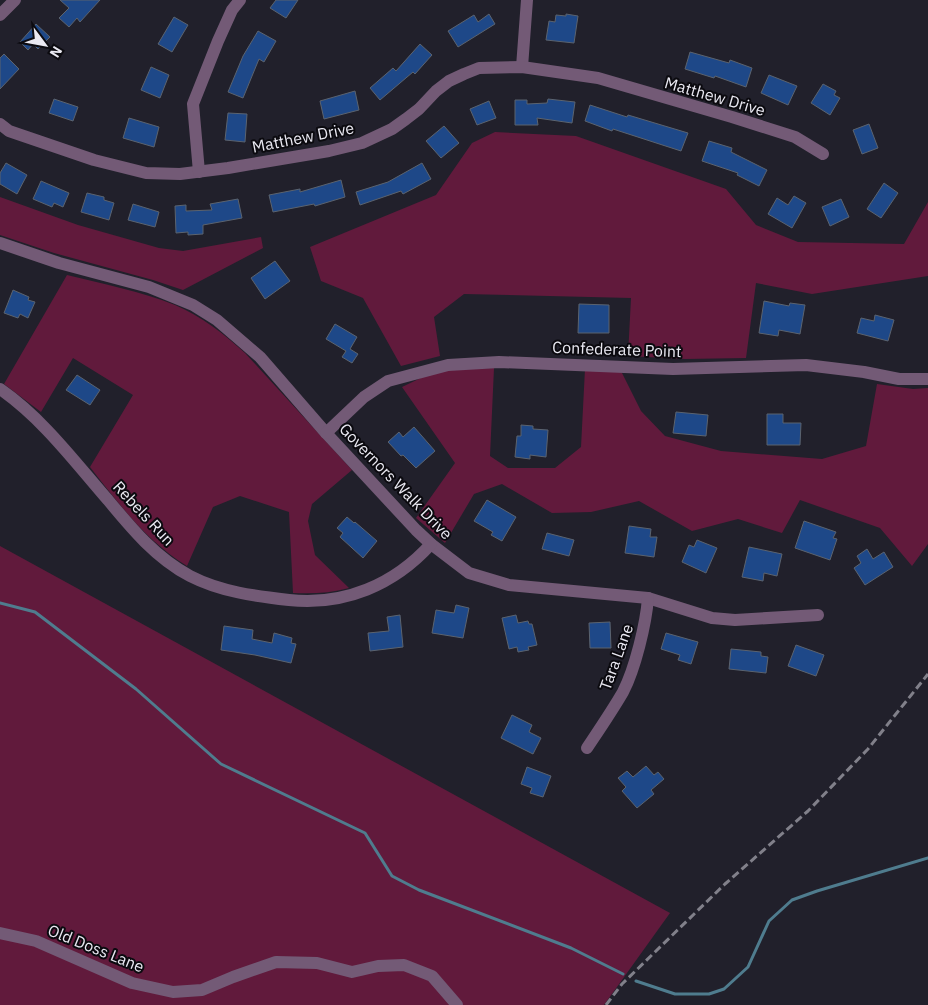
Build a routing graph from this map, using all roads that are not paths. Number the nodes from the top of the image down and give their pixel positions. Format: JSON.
{"nodes":[{"id":1,"x":15,"y":0,"type":"edge"},
{"id":2,"x":240,"y":0,"type":"edge"},
{"id":3,"x":527,"y":0,"type":"edge"},
{"id":4,"x":0,"y":15,"type":"edge"},
{"id":5,"x":522,"y":68,"type":"junction"},
{"id":6,"x":0,"y":124,"type":"edge"},
{"id":7,"x":823,"y":154,"type":"dead end"},
{"id":8,"x":199,"y":172,"type":"junction"},
{"id":9,"x":0,"y":243,"type":"edge"},
{"id":10,"x":928,"y":379,"type":"edge"},
{"id":11,"x":0,"y":389,"type":"edge"},
{"id":12,"x":326,"y":433,"type":"junction"},
{"id":13,"x":431,"y":544,"type":"junction"},
{"id":14,"x":648,"y":598,"type":"junction"},
{"id":15,"x":818,"y":615,"type":"dead end"},
{"id":16,"x":588,"y":748,"type":"dead end"},
{"id":17,"x":0,"y":933,"type":"edge"},
{"id":18,"x":457,"y":1005,"type":"edge"}],
"edges":[{"from":1,"to":4,"type":"street"},
{"from":2,"to":8,"type":"street"},
{"from":3,"to":5,"type":"street"},
{"from":5,"to":7,"type":"street","name":"Matthew Drive"},
{"from":5,"to":8,"type":"street","name":"Matthew Drive"},
{"from":6,"to":8,"type":"street","name":"Matthew Drive"},
{"from":9,"to":12,"type":"street","name":"Governors Walk Drive"},
{"from":10,"to":12,"type":"street","name":"Confederate Point"},
{"from":11,"to":13,"type":"street","name":"Rebels Run"},
{"from":12,"to":13,"type":"street","name":"Governors Walk Drive"},
{"from":13,"to":14,"type":"street","name":"Governors Walk Drive"},
{"from":14,"to":15,"type":"street","name":"Governors Walk Drive"},
{"from":14,"to":16,"type":"street","name":"Tara Lane"},
{"from":17,"to":18,"type":"street","name":"Old Doss Lane"}]}
